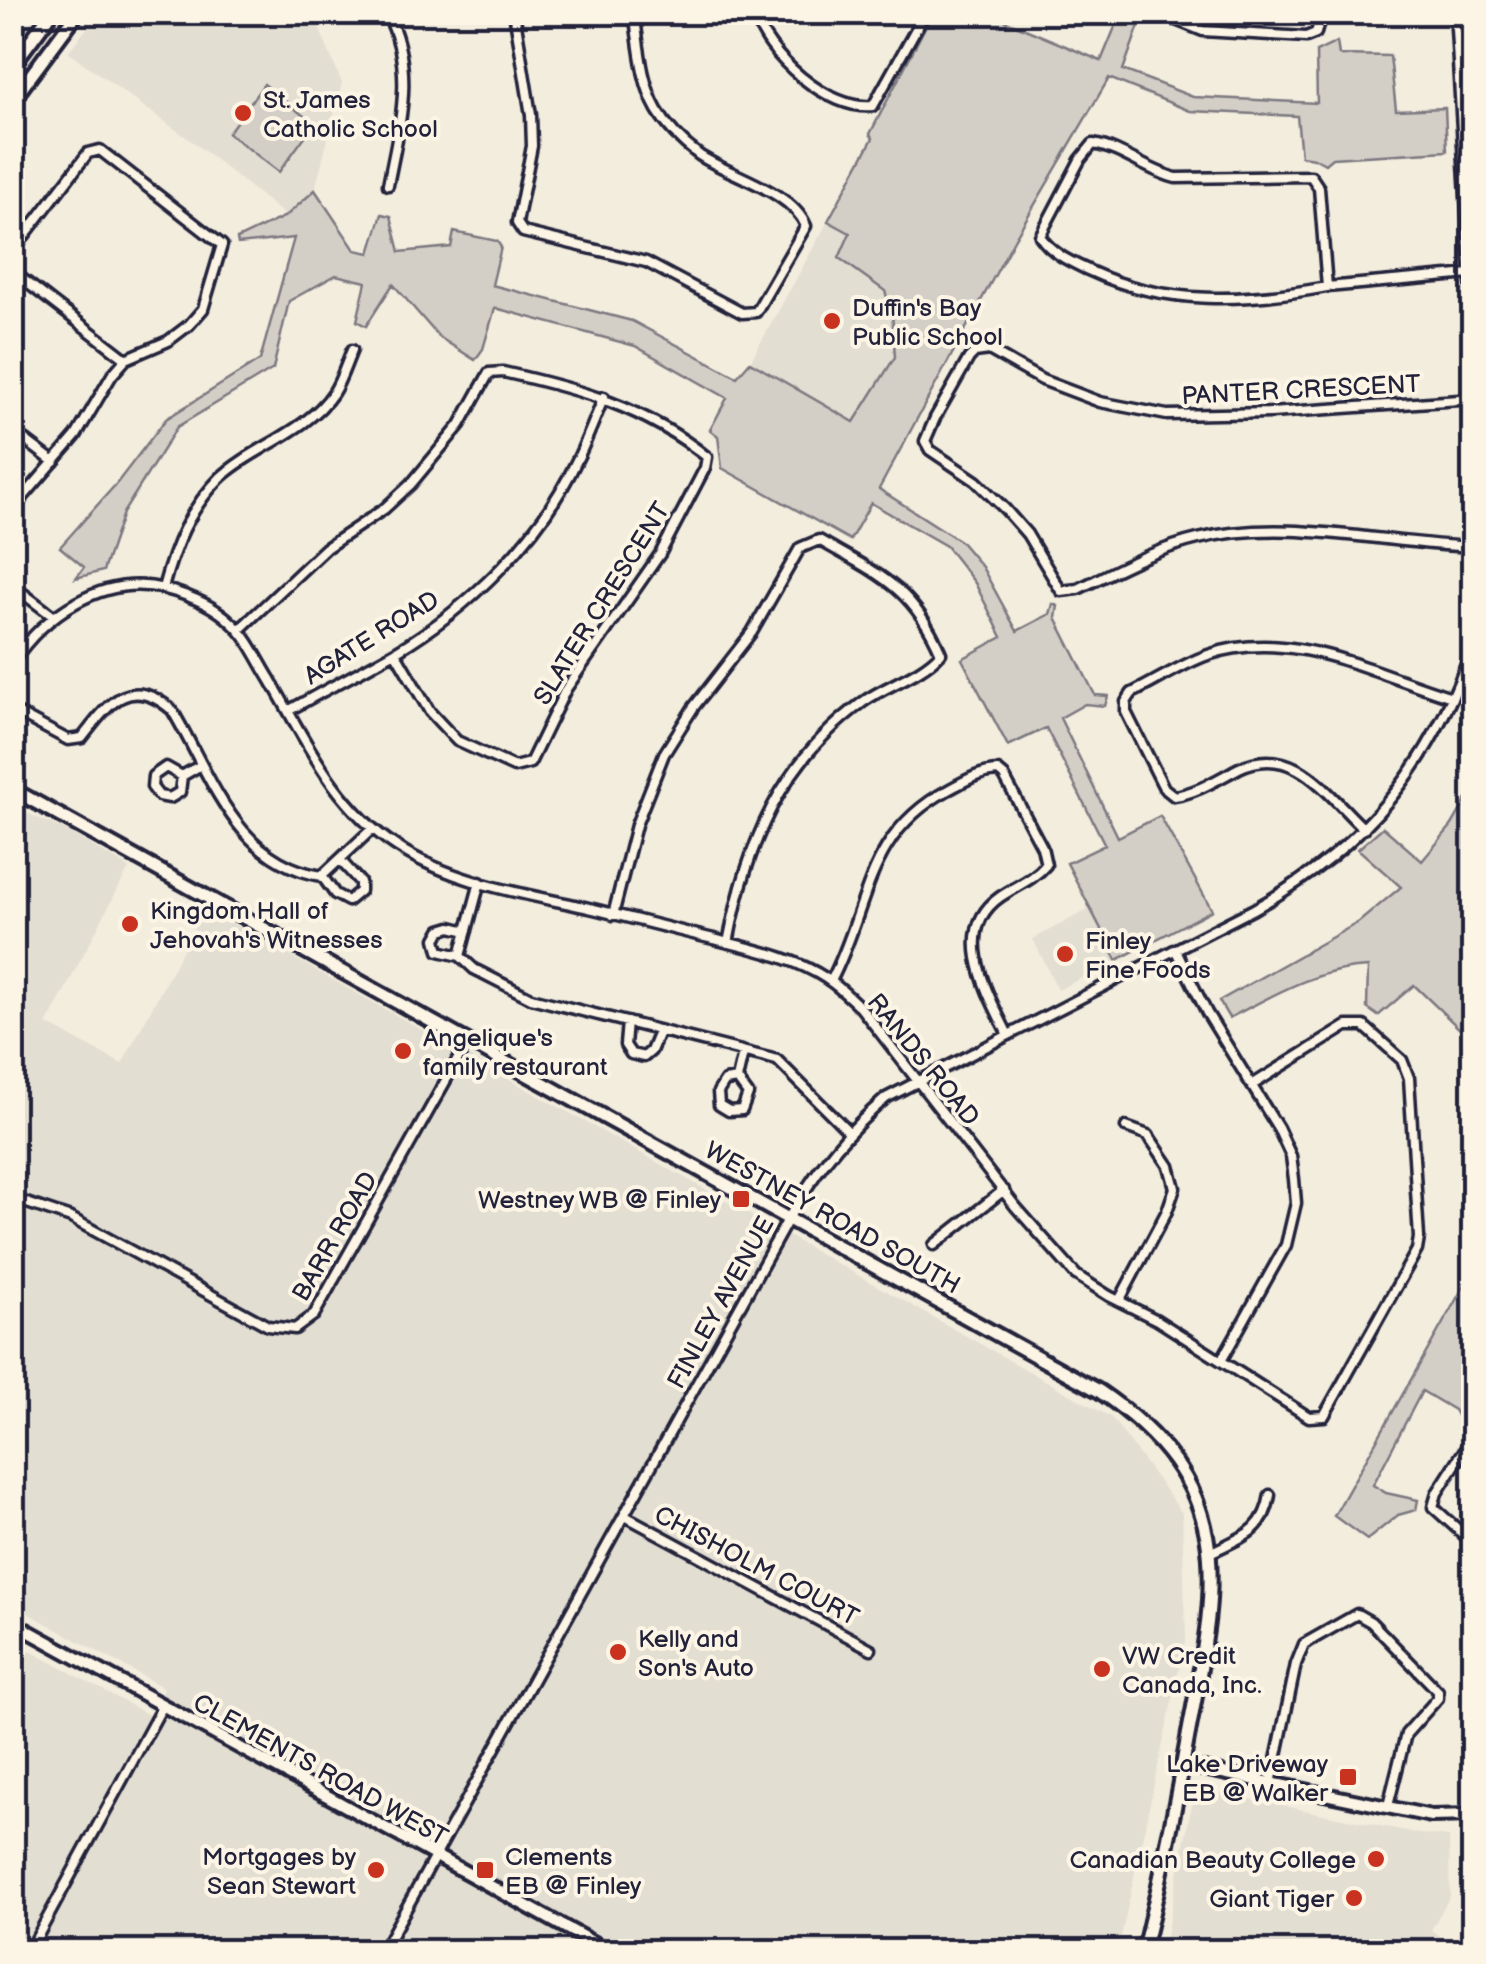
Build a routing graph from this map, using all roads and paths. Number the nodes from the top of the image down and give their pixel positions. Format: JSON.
{"nodes":[{"id":1,"x":52,"y":12,"type":"edge"},
{"id":2,"x":78,"y":12,"type":"edge"},
{"id":3,"x":386,"y":12,"type":"edge"},
{"id":4,"x":514,"y":12,"type":"edge"},
{"id":5,"x":634,"y":12,"type":"edge"},
{"id":6,"x":754,"y":12,"type":"edge"},
{"id":7,"x":919,"y":12,"type":"edge"},
{"id":8,"x":1156,"y":12,"type":"edge"},
{"id":9,"x":1322,"y":12,"type":"edge"},
{"id":10,"x":1455,"y":12,"type":"edge"},
{"id":11,"x":12,"y":66,"type":"edge"},
{"id":12,"x":12,"y":101,"type":"edge"},
{"id":13,"x":388,"y":185,"type":"dead end"},
{"id":14,"x":12,"y":252,"type":"edge"},
{"id":15,"x":12,"y":272,"type":"edge"},
{"id":16,"x":1470,"y":274,"type":"junction"},
{"id":17,"x":1327,"y":287,"type":"junction"},
{"id":18,"x":1474,"y":331,"type":"edge"},
{"id":19,"x":352,"y":350,"type":"dead end"},
{"id":20,"x":126,"y":359,"type":"junction"},
{"id":21,"x":604,"y":397,"type":"junction"},
{"id":22,"x":1474,"y":400,"type":"edge"},
{"id":23,"x":12,"y":430,"type":"edge"},
{"id":24,"x":54,"y":462,"type":"junction"},
{"id":25,"x":12,"y":510,"type":"edge"},
{"id":26,"x":1474,"y":546,"type":"edge"},
{"id":27,"x":12,"y":585,"type":"edge"},
{"id":28,"x":163,"y":588,"type":"junction"},
{"id":29,"x":53,"y":616,"type":"junction"},
{"id":30,"x":238,"y":630,"type":"junction"},
{"id":31,"x":1474,"y":642,"type":"edge"},
{"id":32,"x":395,"y":652,"type":"junction"},
{"id":33,"x":12,"y":664,"type":"edge"},
{"id":34,"x":1452,"y":697,"type":"junction"},
{"id":35,"x":12,"y":710,"type":"edge"},
{"id":36,"x":288,"y":710,"type":"junction"},
{"id":37,"x":201,"y":765,"type":"junction"},
{"id":38,"x":182,"y":776,"type":"junction"},
{"id":39,"x":12,"y":789,"type":"edge"},
{"id":40,"x":372,"y":829,"type":"junction"},
{"id":41,"x":1364,"y":829,"type":"junction"},
{"id":42,"x":340,"y":861,"type":"junction"},
{"id":43,"x":322,"y":876,"type":"junction"},
{"id":44,"x":480,"y":882,"type":"junction"},
{"id":45,"x":613,"y":915,"type":"junction"},
{"id":46,"x":467,"y":930,"type":"junction"},
{"id":47,"x":728,"y":943,"type":"junction"},
{"id":48,"x":1176,"y":951,"type":"junction"},
{"id":49,"x":460,"y":956,"type":"junction"},
{"id":50,"x":831,"y":981,"type":"junction"},
{"id":51,"x":627,"y":1022,"type":"junction"},
{"id":52,"x":658,"y":1032,"type":"junction"},
{"id":53,"x":1008,"y":1035,"type":"junction"},
{"id":54,"x":468,"y":1041,"type":"junction"},
{"id":55,"x":743,"y":1053,"type":"junction"},
{"id":56,"x":738,"y":1079,"type":"junction"},
{"id":57,"x":918,"y":1081,"type":"junction"},
{"id":58,"x":1252,"y":1086,"type":"junction"},
{"id":59,"x":1126,"y":1127,"type":"dead end"},
{"id":60,"x":848,"y":1131,"type":"junction"},
{"id":61,"x":1004,"y":1190,"type":"junction"},
{"id":62,"x":12,"y":1198,"type":"edge"},
{"id":63,"x":788,"y":1219,"type":"junction"},
{"id":64,"x":934,"y":1245,"type":"dead end"},
{"id":65,"x":1119,"y":1302,"type":"junction"},
{"id":66,"x":1221,"y":1362,"type":"junction"},
{"id":67,"x":1474,"y":1435,"type":"edge"},
{"id":68,"x":1270,"y":1495,"type":"dead end"},
{"id":69,"x":625,"y":1516,"type":"junction"},
{"id":70,"x":1474,"y":1544,"type":"edge"},
{"id":71,"x":1210,"y":1553,"type":"junction"},
{"id":72,"x":12,"y":1622,"type":"edge"},
{"id":73,"x":871,"y":1648,"type":"dead end"},
{"id":74,"x":163,"y":1706,"type":"junction"},
{"id":75,"x":1184,"y":1765,"type":"junction"},
{"id":76,"x":1271,"y":1784,"type":"junction"},
{"id":77,"x":1388,"y":1806,"type":"junction"},
{"id":78,"x":1474,"y":1815,"type":"edge"},
{"id":79,"x":435,"y":1855,"type":"junction"},
{"id":80,"x":29,"y":1952,"type":"edge"},
{"id":81,"x":382,"y":1952,"type":"edge"},
{"id":82,"x":610,"y":1952,"type":"edge"},
{"id":83,"x":1144,"y":1952,"type":"edge"}],
"edges":[{"from":1,"to":11,"type":"main road"},
{"from":2,"to":12,"type":"main road"},
{"from":3,"to":13,"type":"street"},
{"from":4,"to":5,"type":"street"},
{"from":6,"to":7,"type":"street"},
{"from":8,"to":9,"type":"street"},
{"from":10,"to":16,"type":"street"},
{"from":14,"to":20,"type":"street"},
{"from":15,"to":20,"type":"street"},
{"from":16,"to":17,"type":"street"},
{"from":16,"to":18,"type":"street"},
{"from":17,"to":17,"type":"street"},
{"from":19,"to":28,"type":"street"},
{"from":20,"to":24,"type":"street"},
{"from":21,"to":30,"type":"street","name":"SLATER CRESCENT"},
{"from":21,"to":32,"type":"street","name":"AGATE ROAD"},
{"from":21,"to":32,"type":"street","name":"SLATER CRESCENT"},
{"from":22,"to":26,"type":"street","name":"PANTER CRESCENT"},
{"from":23,"to":24,"type":"street"},
{"from":24,"to":25,"type":"street"},
{"from":27,"to":29,"type":"street"},
{"from":28,"to":29,"type":"street","name":"RANDS ROAD"},
{"from":28,"to":30,"type":"street","name":"RANDS ROAD"},
{"from":29,"to":33,"type":"street","name":"RANDS ROAD"},
{"from":30,"to":36,"type":"street","name":"RANDS ROAD"},
{"from":31,"to":34,"type":"street","name":"FINLEY AVENUE"},
{"from":32,"to":36,"type":"street","name":"AGATE ROAD"},
{"from":34,"to":41,"type":"street","name":"FINLEY AVENUE"},
{"from":34,"to":41,"type":"street"},
{"from":35,"to":37,"type":"street"},
{"from":36,"to":40,"type":"street","name":"RANDS ROAD"},
{"from":37,"to":38,"type":"street"},
{"from":37,"to":43,"type":"street"},
{"from":38,"to":38,"type":"street"},
{"from":39,"to":54,"type":"main road","name":"WESTNEY ROAD SOUTH"},
{"from":40,"to":42,"type":"street"},
{"from":40,"to":44,"type":"street","name":"RANDS ROAD"},
{"from":41,"to":48,"type":"street","name":"FINLEY AVENUE"},
{"from":42,"to":43,"type":"street"},
{"from":42,"to":43,"type":"street"},
{"from":44,"to":45,"type":"street","name":"RANDS ROAD"},
{"from":44,"to":46,"type":"street"},
{"from":45,"to":47,"type":"street","name":"RANDS ROAD"},
{"from":45,"to":47,"type":"street"},
{"from":46,"to":49,"type":"street"},
{"from":46,"to":49,"type":"street"},
{"from":47,"to":50,"type":"street","name":"RANDS ROAD"},
{"from":48,"to":53,"type":"street","name":"FINLEY AVENUE"},
{"from":48,"to":58,"type":"street"},
{"from":49,"to":51,"type":"street"},
{"from":50,"to":53,"type":"street"},
{"from":50,"to":57,"type":"street","name":"RANDS ROAD"},
{"from":51,"to":52,"type":"street"},
{"from":51,"to":52,"type":"street"},
{"from":52,"to":55,"type":"street"},
{"from":53,"to":57,"type":"street","name":"FINLEY AVENUE"},
{"from":54,"to":62,"type":"street","name":"BARR ROAD"},
{"from":54,"to":63,"type":"main road","name":"WESTNEY ROAD SOUTH"},
{"from":55,"to":56,"type":"street"},
{"from":55,"to":60,"type":"street"},
{"from":56,"to":56,"type":"street"},
{"from":57,"to":60,"type":"street","name":"FINLEY AVENUE"},
{"from":57,"to":61,"type":"street","name":"RANDS ROAD"},
{"from":58,"to":66,"type":"street"},
{"from":58,"to":66,"type":"street","name":"RANDS ROAD"},
{"from":59,"to":65,"type":"street"},
{"from":60,"to":63,"type":"street","name":"FINLEY AVENUE"},
{"from":61,"to":64,"type":"street"},
{"from":61,"to":65,"type":"street","name":"RANDS ROAD"},
{"from":63,"to":69,"type":"street","name":"FINLEY AVENUE"},
{"from":63,"to":71,"type":"main road","name":"WESTNEY ROAD SOUTH"},
{"from":65,"to":66,"type":"street","name":"RANDS ROAD"},
{"from":67,"to":70,"type":"street"},
{"from":68,"to":71,"type":"street"},
{"from":69,"to":73,"type":"street","name":"CHISHOLM COURT"},
{"from":69,"to":79,"type":"street","name":"FINLEY AVENUE"},
{"from":71,"to":75,"type":"main road","name":"WESTNEY ROAD SOUTH"},
{"from":72,"to":74,"type":"street","name":"CLEMENTS ROAD WEST"},
{"from":74,"to":79,"type":"street","name":"CLEMENTS ROAD WEST"},
{"from":74,"to":80,"type":"street"},
{"from":75,"to":76,"type":"street"},
{"from":75,"to":83,"type":"main road","name":"WESTNEY ROAD SOUTH"},
{"from":76,"to":77,"type":"street"},
{"from":76,"to":77,"type":"street"},
{"from":77,"to":78,"type":"street"},
{"from":79,"to":81,"type":"street","name":"FINLEY AVENUE"},
{"from":79,"to":82,"type":"street","name":"CLEMENTS ROAD WEST"}]}
